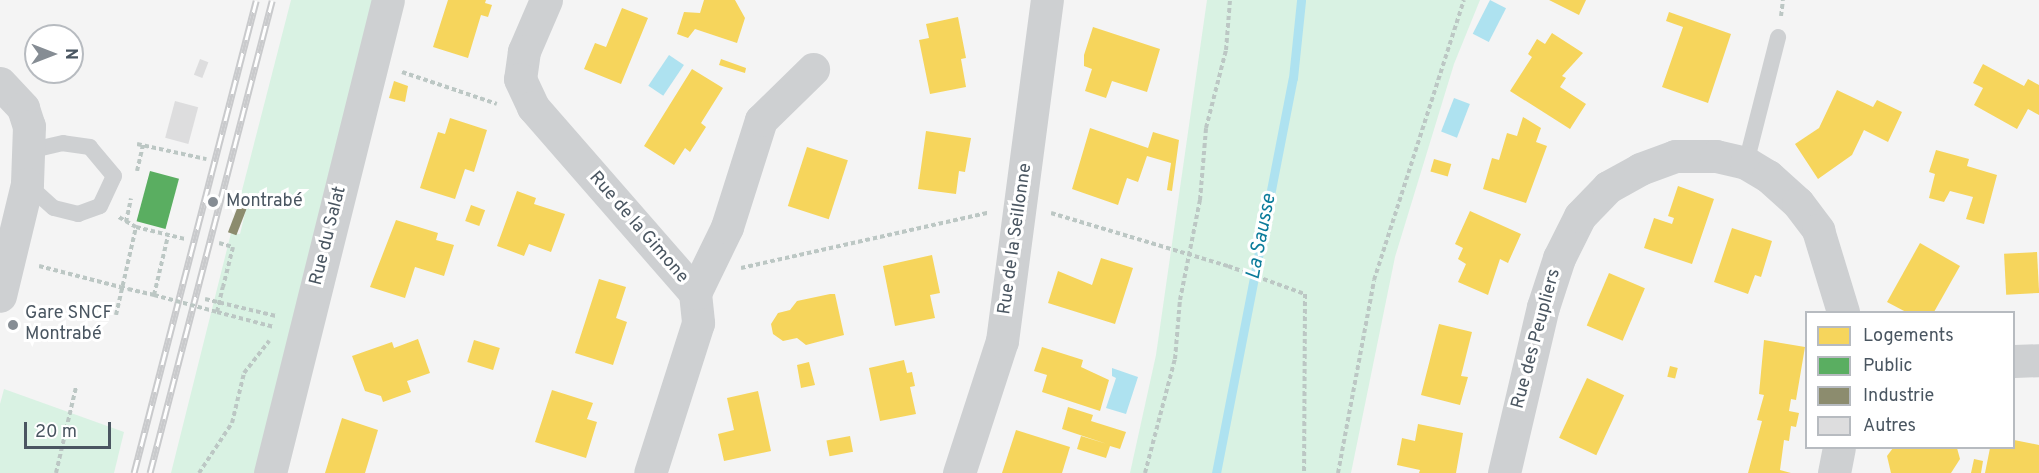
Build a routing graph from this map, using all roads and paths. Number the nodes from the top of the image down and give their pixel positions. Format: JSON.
{"nodes":[{"id":1,"x":388,"y":0,"type":"edge"},
{"id":2,"x":546,"y":0,"type":"edge"},
{"id":3,"x":1047,"y":0,"type":"edge"},
{"id":4,"x":1230,"y":0,"type":"edge"},
{"id":5,"x":1464,"y":0,"type":"edge"},
{"id":6,"x":1778,"y":37,"type":"dead end"},
{"id":7,"x":372,"y":64,"type":"junction"},
{"id":8,"x":813,"y":69,"type":"dead end"},
{"id":9,"x":0,"y":83,"type":"edge"},
{"id":10,"x":533,"y":107,"type":"junction"},
{"id":11,"x":136,"y":144,"type":"dead end"},
{"id":12,"x":28,"y":151,"type":"junction"},
{"id":13,"x":206,"y":159,"type":"dead end"},
{"id":14,"x":1746,"y":163,"type":"junction"},
{"id":15,"x":27,"y":184,"type":"junction"},
{"id":16,"x":1021,"y":205,"type":"junction"},
{"id":17,"x":100,"y":206,"type":"junction"},
{"id":18,"x":136,"y":227,"type":"junction"},
{"id":19,"x":168,"y":236,"type":"junction"},
{"id":20,"x":185,"y":239,"type":"dead end"},
{"id":21,"x":219,"y":243,"type":"dead end"},
{"id":22,"x":1188,"y":255,"type":"junction"},
{"id":23,"x":30,"y":264,"type":"dead end"},
{"id":24,"x":737,"y":269,"type":"dead end"},
{"id":25,"x":695,"y":293,"type":"junction"},
{"id":26,"x":154,"y":295,"type":"junction"},
{"id":27,"x":0,"y":296,"type":"edge"},
{"id":28,"x":205,"y":299,"type":"dead end"},
{"id":29,"x":279,"y":306,"type":"dead end"},
{"id":30,"x":1843,"y":311,"type":"edge"},
{"id":31,"x":217,"y":312,"type":"junction"},
{"id":32,"x":116,"y":315,"type":"dead end"},
{"id":33,"x":276,"y":316,"type":"junction"},
{"id":34,"x":274,"y":327,"type":"junction"},
{"id":35,"x":2039,"y":360,"type":"edge"},
{"id":36,"x":2015,"y":361,"type":"edge"},
{"id":37,"x":76,"y":387,"type":"dead end"},
{"id":38,"x":1839,"y":449,"type":"edge"},
{"id":39,"x":56,"y":473,"type":"edge"},
{"id":40,"x":199,"y":473,"type":"edge"},
{"id":41,"x":270,"y":473,"type":"edge"},
{"id":42,"x":650,"y":473,"type":"edge"},
{"id":43,"x":959,"y":473,"type":"edge"},
{"id":44,"x":1145,"y":473,"type":"edge"},
{"id":45,"x":1304,"y":473,"type":"edge"},
{"id":46,"x":1338,"y":473,"type":"edge"},
{"id":47,"x":1504,"y":473,"type":"edge"},
{"id":48,"x":1834,"y":473,"type":"edge"}],
"edges":[{"from":1,"to":7,"type":"street","name":"Rue du Salat"},
{"from":2,"to":10,"type":"street","name":"Rue de la Gimone"},
{"from":3,"to":16,"type":"street","name":"Rue de la Seillonne"},
{"from":4,"to":22,"type":"path"},
{"from":5,"to":46,"type":"path"},
{"from":6,"to":14,"type":"lane"},
{"from":7,"to":10,"type":"path"},
{"from":7,"to":41,"type":"street","name":"Rue du Salat"},
{"from":8,"to":25,"type":"street"},
{"from":9,"to":12,"type":"street"},
{"from":10,"to":25,"type":"street","name":"Rue de la Gimone"},
{"from":11,"to":13,"type":"path"},
{"from":12,"to":15,"type":"street"},
{"from":12,"to":17,"type":"lane"},
{"from":14,"to":30,"type":"street","name":"Rue des Peupliers"},
{"from":14,"to":47,"type":"street","name":"Rue des Peupliers"},
{"from":15,"to":17,"type":"lane"},
{"from":15,"to":27,"type":"street"},
{"from":16,"to":22,"type":"path"},
{"from":16,"to":24,"type":"path"},
{"from":16,"to":43,"type":"street","name":"Rue de la Seillonne"},
{"from":17,"to":18,"type":"path"},
{"from":18,"to":19,"type":"path"},
{"from":18,"to":32,"type":"path"},
{"from":19,"to":20,"type":"path"},
{"from":19,"to":26,"type":"path"},
{"from":21,"to":31,"type":"path","bridge":true},
{"from":22,"to":44,"type":"path"},
{"from":22,"to":45,"type":"path"},
{"from":23,"to":26,"type":"path","bridge":true},
{"from":25,"to":42,"type":"street","name":"Rue de la Gimone"},
{"from":26,"to":31,"type":"path","bridge":true},
{"from":28,"to":33,"type":"path"},
{"from":29,"to":33,"type":"path"},
{"from":31,"to":34,"type":"path"},
{"from":33,"to":34,"type":"path"},
{"from":34,"to":40,"type":"path"},
{"from":35,"to":36,"type":"street"},
{"from":37,"to":39,"type":"path"},
{"from":38,"to":48,"type":"street"}]}
